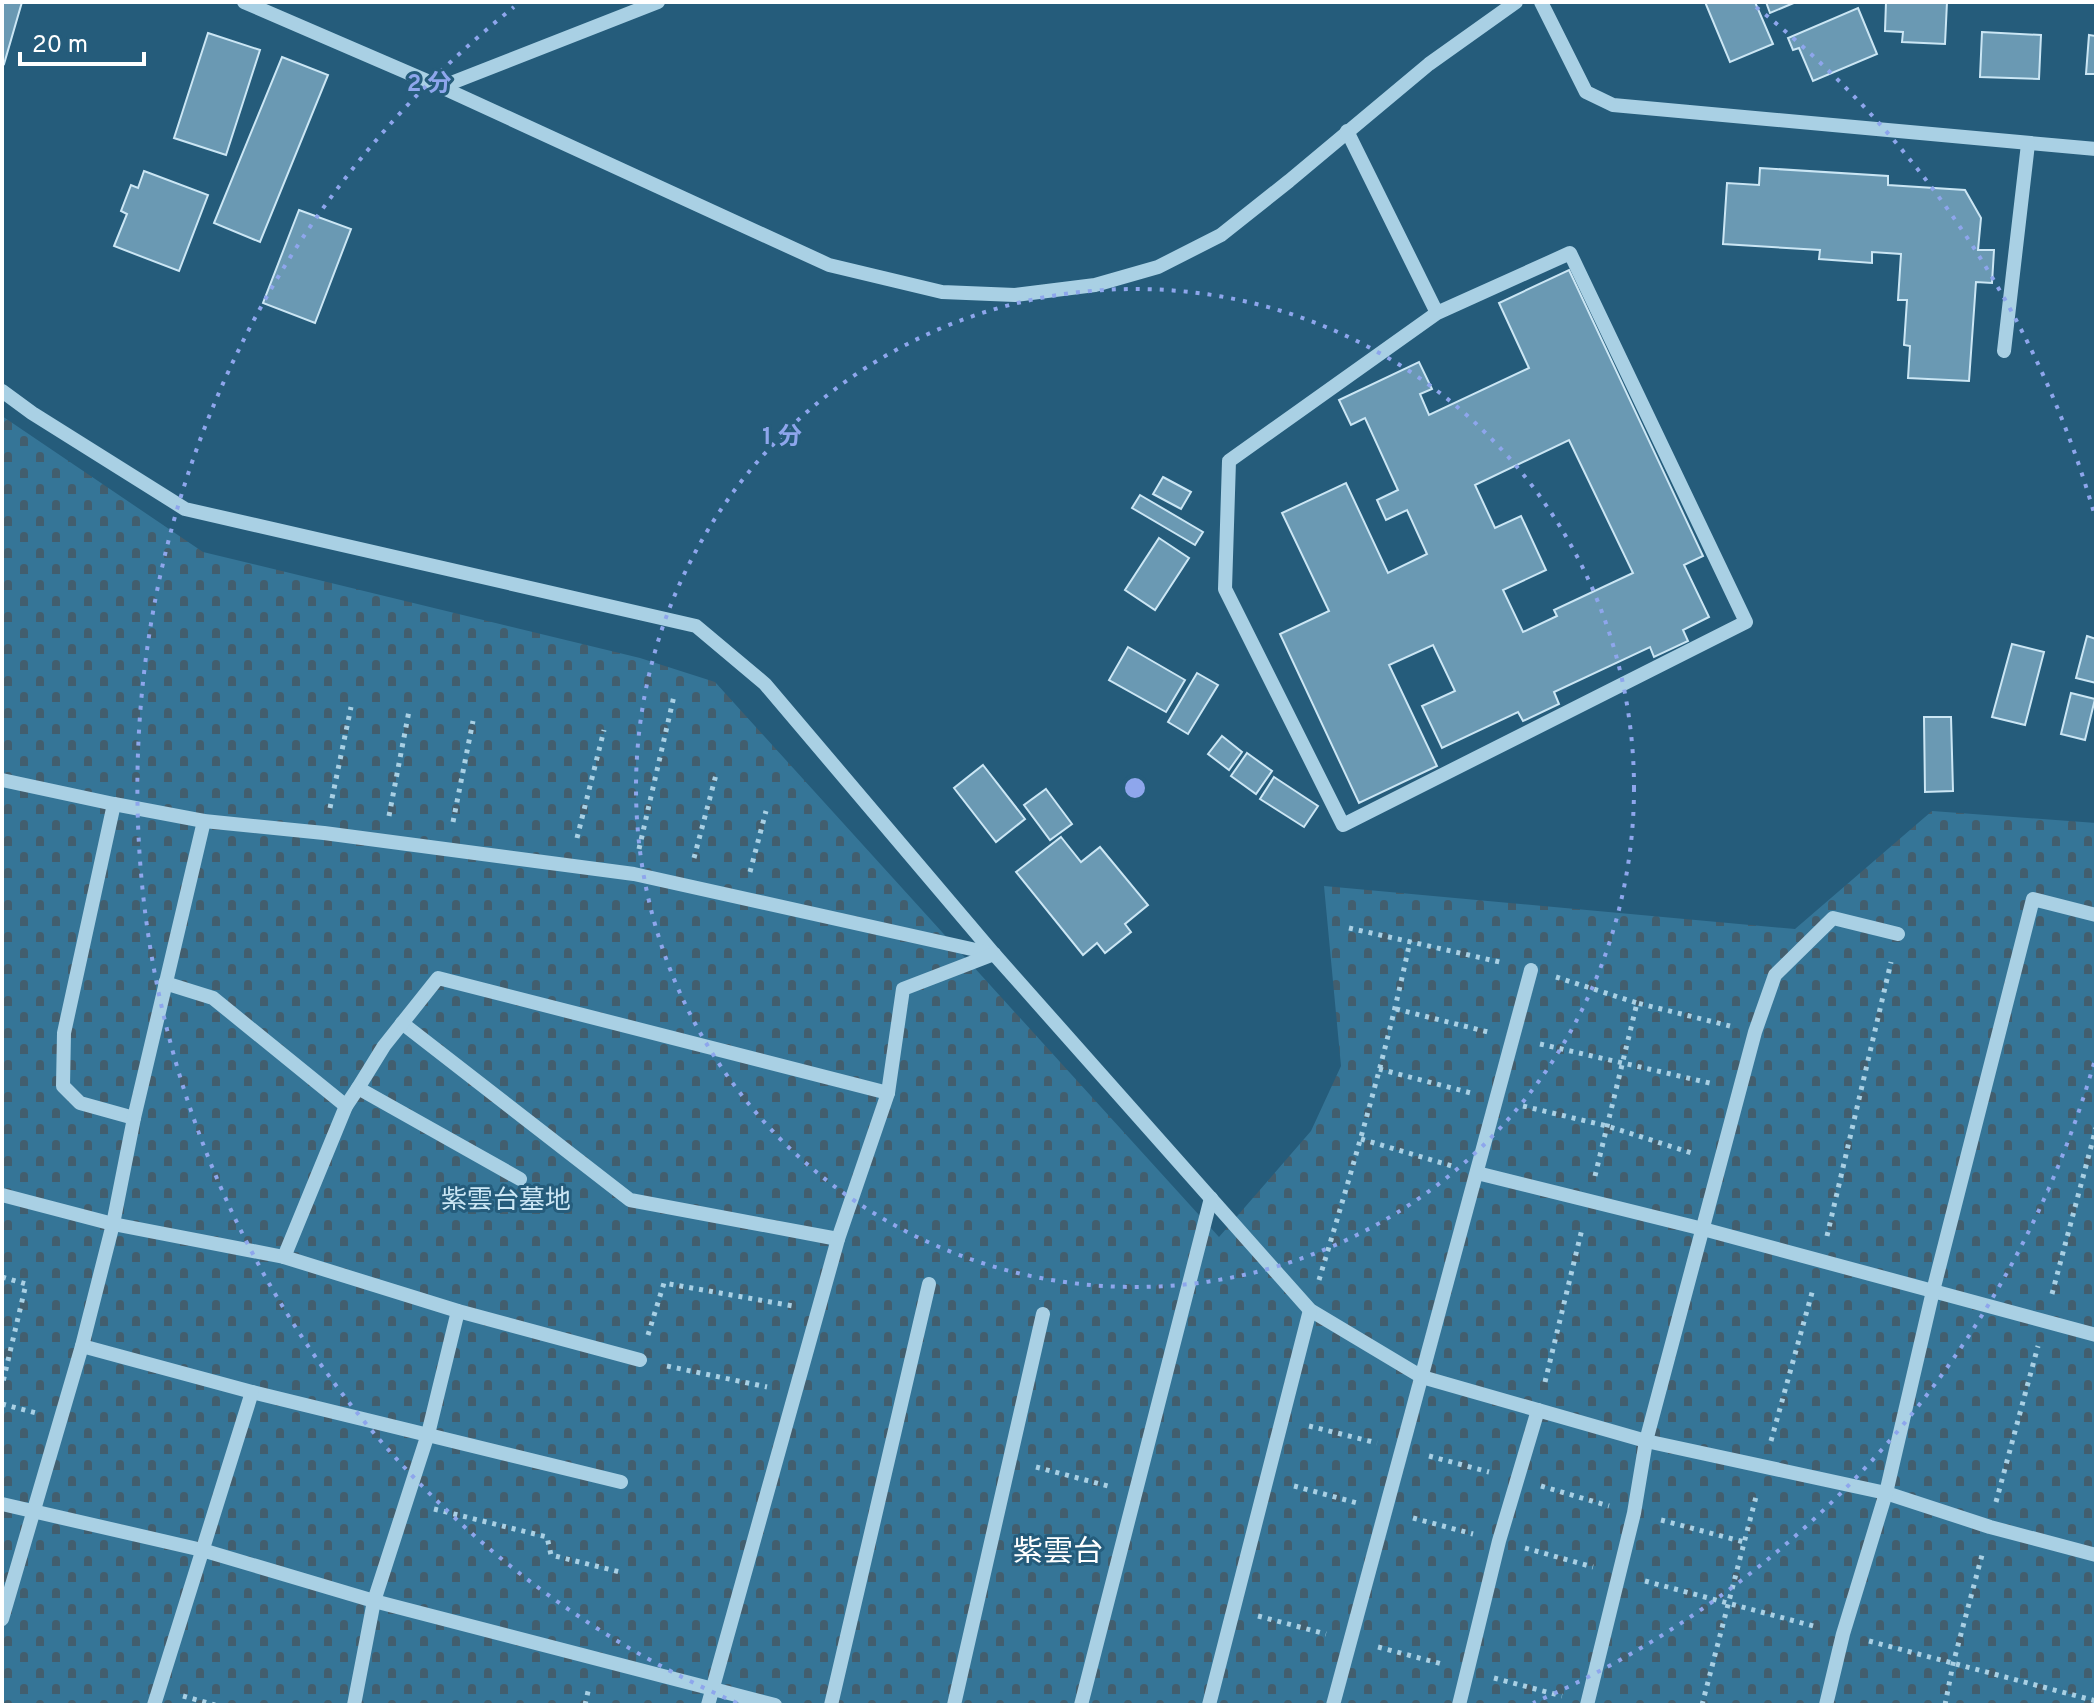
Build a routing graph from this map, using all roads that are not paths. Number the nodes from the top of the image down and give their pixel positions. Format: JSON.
{"nodes":[{"id":1,"x":244,"y":2,"type":"edge"},
{"id":2,"x":658,"y":2,"type":"edge"},
{"id":3,"x":1516,"y":2,"type":"edge"},
{"id":4,"x":1541,"y":2,"type":"edge"},
{"id":5,"x":441,"y":87,"type":"junction"},
{"id":6,"x":1347,"y":131,"type":"junction"},
{"id":7,"x":2028,"y":144,"type":"junction"},
{"id":8,"x":2096,"y":149,"type":"edge"},
{"id":9,"x":1437,"y":313,"type":"junction"},
{"id":10,"x":2004,"y":351,"type":"dead end"},
{"id":11,"x":2,"y":391,"type":"edge"},
{"id":12,"x":2,"y":780,"type":"edge"},
{"id":13,"x":114,"y":804,"type":"junction"},
{"id":14,"x":204,"y":821,"type":"junction"},
{"id":15,"x":2096,"y":915,"type":"edge"},
{"id":16,"x":1898,"y":934,"type":"road end"},
{"id":17,"x":994,"y":954,"type":"junction"},
{"id":18,"x":1531,"y":970,"type":"road end"},
{"id":19,"x":165,"y":983,"type":"junction"},
{"id":20,"x":402,"y":1023,"type":"junction"},
{"id":21,"x":358,"y":1088,"type":"junction"},
{"id":22,"x":888,"y":1093,"type":"junction"},
{"id":23,"x":346,"y":1106,"type":"junction"},
{"id":24,"x":134,"y":1118,"type":"junction"},
{"id":25,"x":1477,"y":1173,"type":"junction"},
{"id":26,"x":520,"y":1179,"type":"dead end"},
{"id":27,"x":2,"y":1195,"type":"edge"},
{"id":28,"x":1211,"y":1198,"type":"junction"},
{"id":29,"x":113,"y":1224,"type":"junction"},
{"id":30,"x":1703,"y":1229,"type":"junction"},
{"id":31,"x":838,"y":1239,"type":"junction"},
{"id":32,"x":284,"y":1257,"type":"junction"},
{"id":33,"x":929,"y":1284,"type":"dead end"},
{"id":34,"x":1933,"y":1291,"type":"junction"},
{"id":35,"x":1310,"y":1310,"type":"junction"},
{"id":36,"x":458,"y":1311,"type":"junction"},
{"id":37,"x":1043,"y":1314,"type":"dead end"},
{"id":38,"x":2096,"y":1335,"type":"edge"},
{"id":39,"x":82,"y":1346,"type":"junction"},
{"id":40,"x":640,"y":1360,"type":"road end"},
{"id":41,"x":1422,"y":1377,"type":"junction"},
{"id":42,"x":252,"y":1392,"type":"junction"},
{"id":43,"x":1538,"y":1410,"type":"junction"},
{"id":44,"x":428,"y":1434,"type":"junction"},
{"id":45,"x":1646,"y":1441,"type":"junction"},
{"id":46,"x":621,"y":1482,"type":"dead end"},
{"id":47,"x":1886,"y":1493,"type":"junction"},
{"id":48,"x":2,"y":1504,"type":"edge"},
{"id":49,"x":33,"y":1512,"type":"junction"},
{"id":50,"x":202,"y":1550,"type":"junction"},
{"id":51,"x":2096,"y":1555,"type":"edge"},
{"id":52,"x":374,"y":1601,"type":"junction"},
{"id":53,"x":2,"y":1619,"type":"edge"},
{"id":54,"x":711,"y":1688,"type":"junction"},
{"id":55,"x":1587,"y":1704,"type":"edge"},
{"id":56,"x":154,"y":1705,"type":"edge"},
{"id":57,"x":354,"y":1705,"type":"edge"},
{"id":58,"x":708,"y":1705,"type":"edge"},
{"id":59,"x":775,"y":1705,"type":"edge"},
{"id":60,"x":831,"y":1705,"type":"edge"},
{"id":61,"x":954,"y":1705,"type":"edge"},
{"id":62,"x":1081,"y":1705,"type":"edge"},
{"id":63,"x":1209,"y":1705,"type":"edge"},
{"id":64,"x":1333,"y":1705,"type":"edge"},
{"id":65,"x":1459,"y":1705,"type":"edge"},
{"id":66,"x":1826,"y":1705,"type":"edge"}],
"edges":[{"from":1,"to":5,"type":"street"},
{"from":2,"to":5,"type":"street"},
{"from":3,"to":6,"type":"street"},
{"from":4,"to":7,"type":"street"},
{"from":5,"to":6,"type":"street"},
{"from":6,"to":9,"type":"street"},
{"from":7,"to":8,"type":"street"},
{"from":7,"to":10,"type":"street"},
{"from":9,"to":9,"type":"street"},
{"from":11,"to":17,"type":"street"},
{"from":12,"to":13,"type":"street"},
{"from":13,"to":14,"type":"street"},
{"from":13,"to":24,"type":"street"},
{"from":14,"to":17,"type":"street"},
{"from":14,"to":19,"type":"street"},
{"from":15,"to":34,"type":"street"},
{"from":16,"to":30,"type":"street"},
{"from":17,"to":22,"type":"street"},
{"from":17,"to":28,"type":"street"},
{"from":18,"to":25,"type":"street"},
{"from":19,"to":23,"type":"street"},
{"from":19,"to":24,"type":"street"},
{"from":20,"to":21,"type":"street"},
{"from":20,"to":22,"type":"street"},
{"from":20,"to":31,"type":"street"},
{"from":21,"to":23,"type":"street"},
{"from":21,"to":26,"type":"street"},
{"from":22,"to":31,"type":"street"},
{"from":23,"to":32,"type":"street"},
{"from":24,"to":29,"type":"street"},
{"from":25,"to":30,"type":"street"},
{"from":25,"to":41,"type":"street"},
{"from":27,"to":29,"type":"street"},
{"from":28,"to":35,"type":"street"},
{"from":28,"to":62,"type":"street"},
{"from":29,"to":32,"type":"street"},
{"from":29,"to":39,"type":"street"},
{"from":30,"to":34,"type":"street"},
{"from":30,"to":45,"type":"street"},
{"from":31,"to":54,"type":"street"},
{"from":32,"to":36,"type":"street"},
{"from":33,"to":60,"type":"street"},
{"from":34,"to":38,"type":"street"},
{"from":34,"to":47,"type":"street"},
{"from":35,"to":41,"type":"street"},
{"from":35,"to":63,"type":"street"},
{"from":36,"to":40,"type":"street"},
{"from":36,"to":44,"type":"street"},
{"from":37,"to":61,"type":"street"},
{"from":39,"to":42,"type":"street"},
{"from":39,"to":49,"type":"street"},
{"from":41,"to":43,"type":"street"},
{"from":41,"to":64,"type":"street"},
{"from":42,"to":44,"type":"street"},
{"from":42,"to":50,"type":"street"},
{"from":43,"to":45,"type":"street"},
{"from":43,"to":65,"type":"street"},
{"from":44,"to":46,"type":"street"},
{"from":44,"to":52,"type":"street"},
{"from":45,"to":47,"type":"street"},
{"from":45,"to":55,"type":"street"},
{"from":47,"to":51,"type":"street"},
{"from":47,"to":66,"type":"street"},
{"from":48,"to":49,"type":"street"},
{"from":49,"to":50,"type":"street"},
{"from":49,"to":53,"type":"street"},
{"from":50,"to":52,"type":"street"},
{"from":50,"to":56,"type":"street"},
{"from":52,"to":54,"type":"street"},
{"from":52,"to":57,"type":"street"},
{"from":54,"to":58,"type":"street"},
{"from":54,"to":59,"type":"street"}]}
